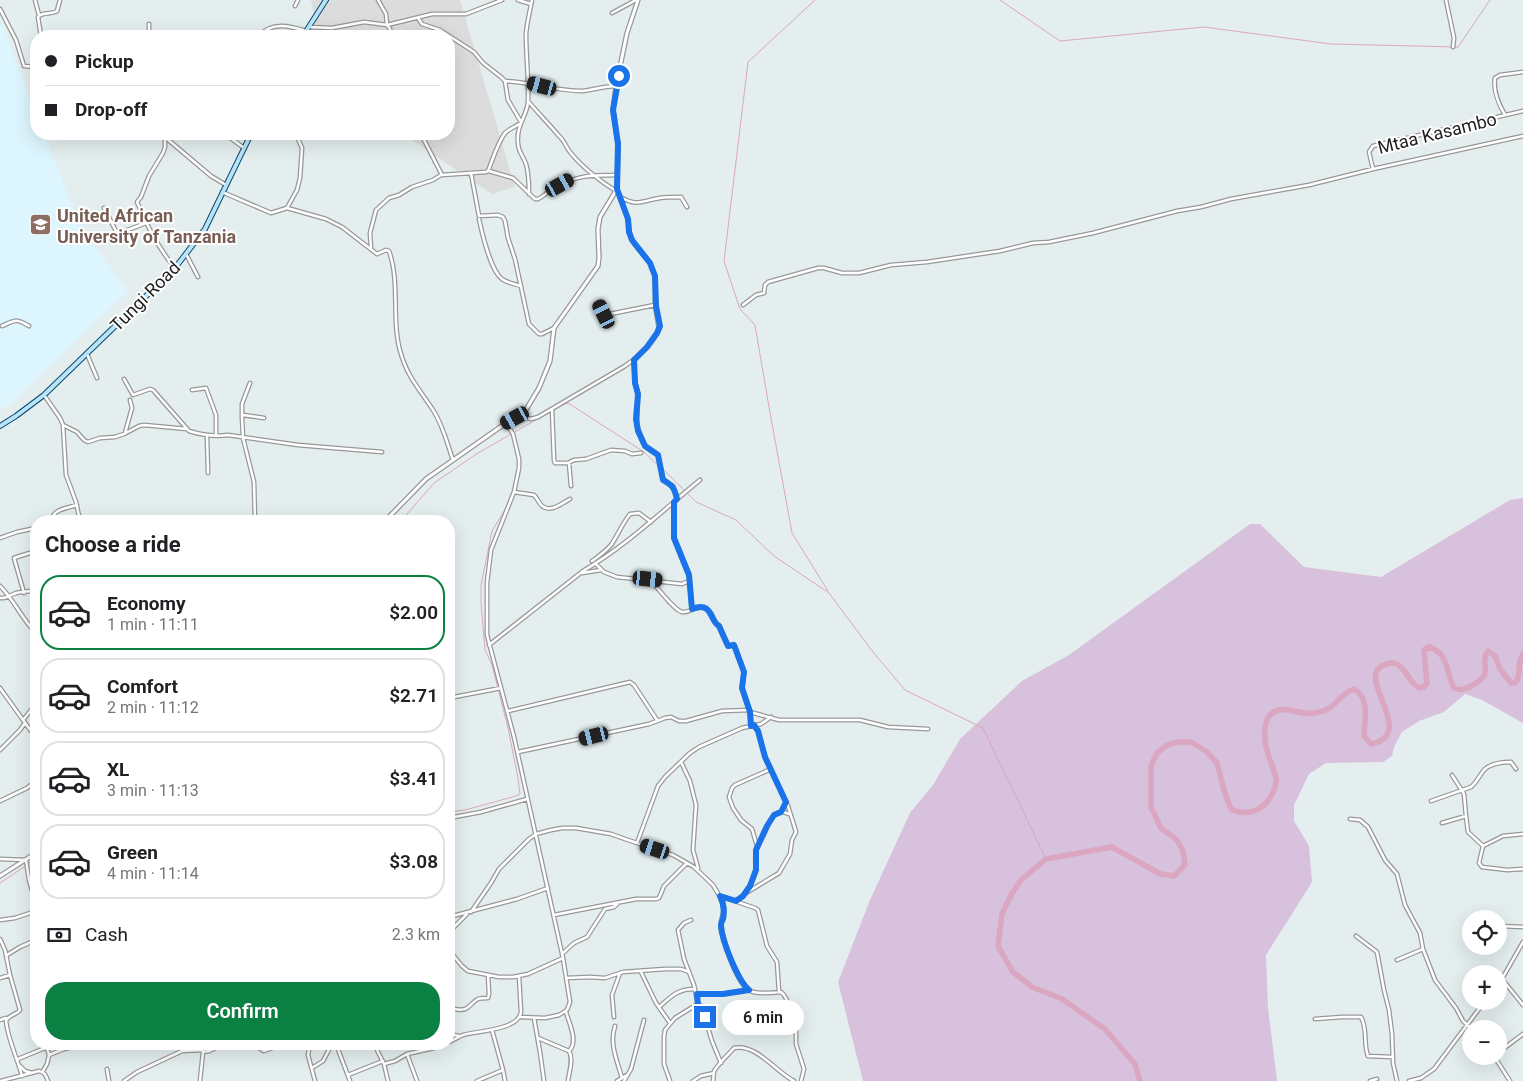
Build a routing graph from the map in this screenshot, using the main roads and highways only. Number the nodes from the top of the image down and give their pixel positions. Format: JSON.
{"nodes":[{"id":1,"x":326,"y":0,"type":"edge"},
{"id":2,"x":306,"y":30,"type":"edge"},
{"id":3,"x":248,"y":140,"type":"edge"},
{"id":4,"x":0,"y":426,"type":"edge"}],
"edges":[{"from":1,"to":2,"type":"main road"},
{"from":3,"to":4,"type":"main road","name":"Tungi Road"}]}
